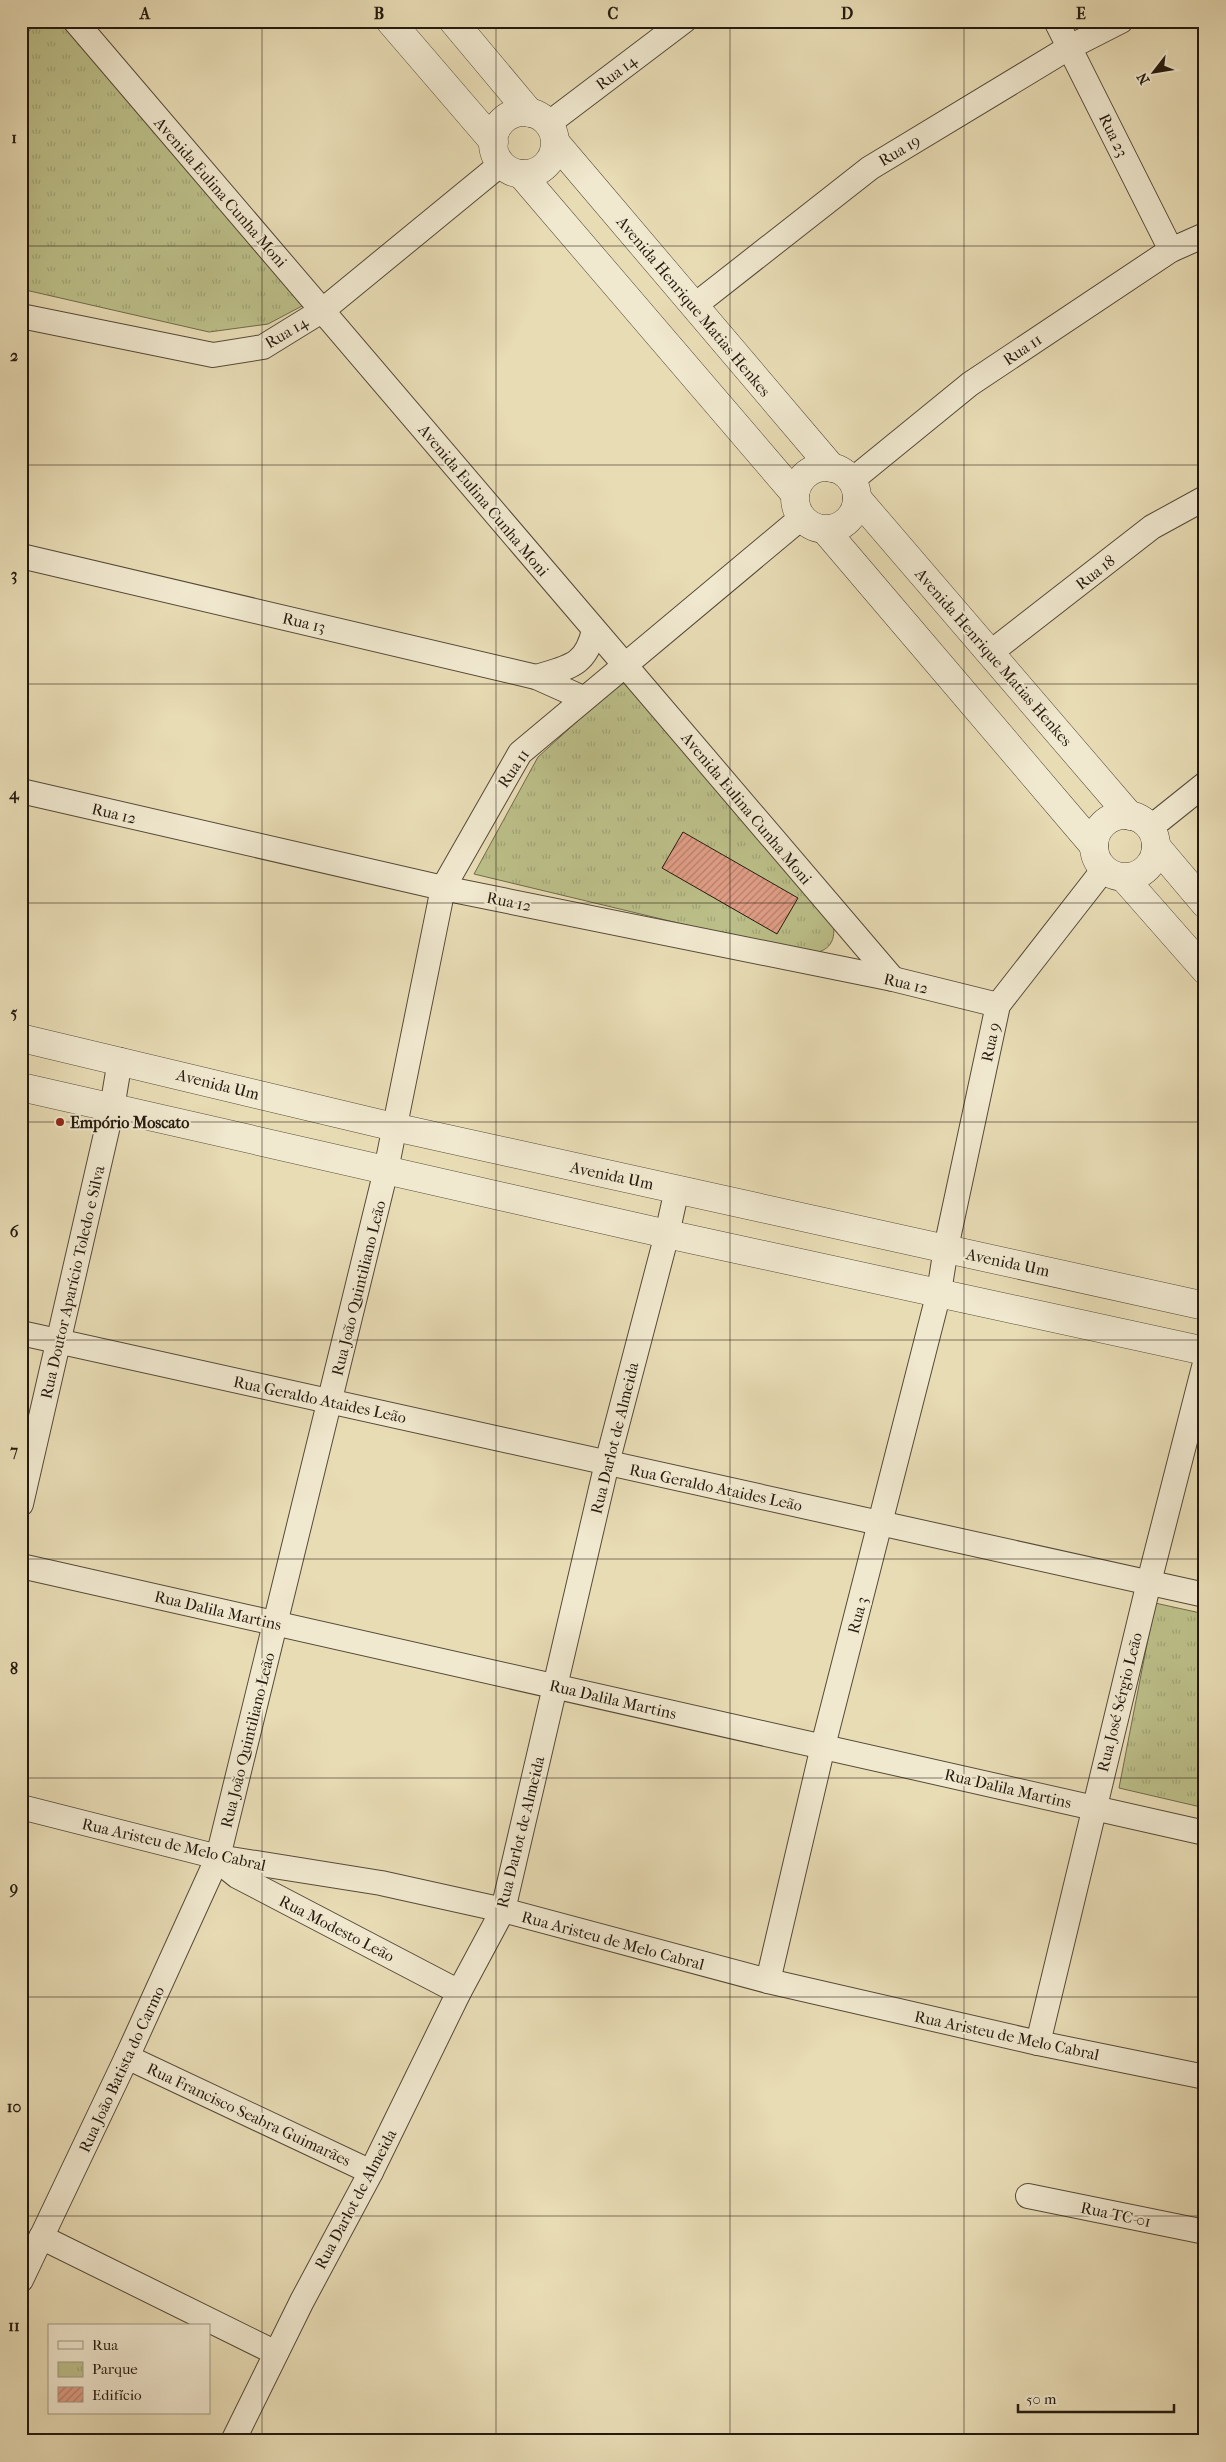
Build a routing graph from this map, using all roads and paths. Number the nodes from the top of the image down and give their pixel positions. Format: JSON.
{"nodes":[{"id":1,"x":75,"y":21,"type":"edge"},
{"id":2,"x":390,"y":21,"type":"edge"},
{"id":3,"x":453,"y":21,"type":"edge"},
{"id":4,"x":684,"y":21,"type":"edge"},
{"id":5,"x":1056,"y":21,"type":"edge"},
{"id":6,"x":1121,"y":21,"type":"edge"},
{"id":7,"x":1070,"y":47,"type":"junction"},
{"id":8,"x":545,"y":126,"type":"junction"},
{"id":9,"x":505,"y":160,"type":"junction"},
{"id":10,"x":1205,"y":235,"type":"edge"},
{"id":11,"x":1171,"y":250,"type":"junction"},
{"id":12,"x":694,"y":306,"type":"junction"},
{"id":13,"x":323,"y":310,"type":"junction"},
{"id":14,"x":21,"y":316,"type":"edge"},
{"id":15,"x":847,"y":483,"type":"junction"},
{"id":16,"x":1205,"y":498,"type":"edge"},
{"id":17,"x":798,"y":506,"type":"junction"},
{"id":18,"x":825,"y":530,"type":"junction"},
{"id":19,"x":21,"y":556,"type":"edge"},
{"id":20,"x":594,"y":630,"type":"junction"},
{"id":21,"x":990,"y":653,"type":"junction"},
{"id":22,"x":625,"y":665,"type":"junction"},
{"id":23,"x":536,"y":677,"type":"junction"},
{"id":24,"x":582,"y":698,"type":"junction"},
{"id":25,"x":1205,"y":784,"type":"edge"},
{"id":26,"x":21,"y":792,"type":"edge"},
{"id":27,"x":1145,"y":830,"type":"junction"},
{"id":28,"x":1107,"y":864,"type":"junction"},
{"id":29,"x":443,"y":888,"type":"junction"},
{"id":30,"x":1205,"y":904,"type":"edge"},
{"id":31,"x":1205,"y":970,"type":"edge"},
{"id":32,"x":893,"y":979,"type":"junction"},
{"id":33,"x":998,"y":1006,"type":"junction"},
{"id":34,"x":21,"y":1038,"type":"edge"},
{"id":35,"x":120,"y":1060,"type":"junction"},
{"id":36,"x":21,"y":1087,"type":"edge"},
{"id":37,"x":112,"y":1108,"type":"junction"},
{"id":38,"x":394,"y":1126,"type":"junction"},
{"id":39,"x":386,"y":1170,"type":"junction"},
{"id":40,"x":677,"y":1189,"type":"junction"},
{"id":41,"x":667,"y":1234,"type":"junction"},
{"id":42,"x":946,"y":1248,"type":"junction"},
{"id":43,"x":939,"y":1292,"type":"junction"},
{"id":44,"x":1205,"y":1306,"type":"edge"},
{"id":45,"x":21,"y":1333,"type":"edge"},
{"id":46,"x":58,"y":1342,"type":"junction"},
{"id":47,"x":1205,"y":1350,"type":"edge"},
{"id":48,"x":1205,"y":1363,"type":"edge"},
{"id":49,"x":330,"y":1402,"type":"junction"},
{"id":50,"x":607,"y":1463,"type":"junction"},
{"id":51,"x":21,"y":1504,"type":"edge"},
{"id":52,"x":882,"y":1524,"type":"junction"},
{"id":53,"x":21,"y":1566,"type":"edge"},
{"id":54,"x":1148,"y":1582,"type":"junction"},
{"id":55,"x":1205,"y":1595,"type":"edge"},
{"id":56,"x":276,"y":1623,"type":"junction"},
{"id":57,"x":555,"y":1686,"type":"junction"},
{"id":58,"x":822,"y":1746,"type":"junction"},
{"id":59,"x":21,"y":1807,"type":"edge"},
{"id":60,"x":1093,"y":1807,"type":"junction"},
{"id":61,"x":1205,"y":1833,"type":"edge"},
{"id":62,"x":218,"y":1859,"type":"junction"},
{"id":63,"x":503,"y":1910,"type":"junction"},
{"id":64,"x":768,"y":1981,"type":"junction"},
{"id":65,"x":459,"y":1992,"type":"junction"},
{"id":66,"x":1038,"y":2043,"type":"junction"},
{"id":67,"x":127,"y":2057,"type":"junction"},
{"id":68,"x":1205,"y":2077,"type":"edge"},
{"id":69,"x":371,"y":2172,"type":"junction"},
{"id":70,"x":1028,"y":2196,"type":"dead end"},
{"id":71,"x":1205,"y":2232,"type":"edge"},
{"id":72,"x":41,"y":2236,"type":"junction"},
{"id":73,"x":21,"y":2280,"type":"edge"},
{"id":74,"x":276,"y":2353,"type":"junction"},
{"id":75,"x":233,"y":2441,"type":"edge"}],
"edges":[{"from":1,"to":13,"type":"street","name":"Avenida Eulina Cunha Moni"},
{"from":2,"to":9,"type":"street"},
{"from":3,"to":8,"type":"street","name":"Avenida Henrique Matias Henkes"},
{"from":4,"to":8,"type":"street","name":"Rua 14"},
{"from":5,"to":7,"type":"street","name":"Rua 23"},
{"from":6,"to":7,"type":"street","name":"Rua 19"},
{"from":7,"to":11,"type":"street","name":"Rua 23"},
{"from":7,"to":12,"type":"street","name":"Rua 19"},
{"from":8,"to":9,"type":"street"},
{"from":8,"to":9,"type":"street"},
{"from":8,"to":12,"type":"street","name":"Avenida Henrique Matias Henkes"},
{"from":9,"to":13,"type":"street","name":"Rua 14"},
{"from":9,"to":17,"type":"street"},
{"from":10,"to":11,"type":"street","name":"Rua 11"},
{"from":11,"to":15,"type":"street","name":"Rua 11"},
{"from":12,"to":15,"type":"street","name":"Avenida Henrique Matias Henkes"},
{"from":13,"to":14,"type":"street","name":"Rua 14"},
{"from":13,"to":20,"type":"street","name":"Avenida Eulina Cunha Moni"},
{"from":15,"to":17,"type":"street"},
{"from":15,"to":18,"type":"street"},
{"from":15,"to":21,"type":"street","name":"Avenida Henrique Matias Henkes"},
{"from":16,"to":21,"type":"street","name":"Rua 18"},
{"from":17,"to":18,"type":"street"},
{"from":17,"to":22,"type":"street","name":"Rua 11"},
{"from":18,"to":28,"type":"street"},
{"from":19,"to":23,"type":"street","name":"Rua 13"},
{"from":20,"to":22,"type":"street","name":"Avenida Eulina Cunha Moni"},
{"from":20,"to":23,"type":"street"},
{"from":21,"to":27,"type":"street","name":"Avenida Henrique Matias Henkes"},
{"from":22,"to":24,"type":"street","name":"Rua 11"},
{"from":22,"to":32,"type":"street","name":"Avenida Eulina Cunha Moni"},
{"from":23,"to":24,"type":"street","name":"Rua 13"},
{"from":24,"to":29,"type":"street","name":"Rua 11"},
{"from":25,"to":27,"type":"street"},
{"from":26,"to":29,"type":"street","name":"Rua 12"},
{"from":27,"to":28,"type":"street"},
{"from":27,"to":28,"type":"street"},
{"from":27,"to":30,"type":"street","name":"Avenida Henrique Matias Henkes"},
{"from":28,"to":31,"type":"street"},
{"from":28,"to":33,"type":"street","name":"Rua 9"},
{"from":29,"to":32,"type":"street","name":"Rua 12"},
{"from":29,"to":38,"type":"street","name":"Rua 11"},
{"from":32,"to":33,"type":"street","name":"Rua 12"},
{"from":33,"to":42,"type":"street","name":"Rua 9"},
{"from":34,"to":35,"type":"street","name":"Avenida Um"},
{"from":35,"to":37,"type":"street","name":"Rua Doutor Aparício Toledo e Silva"},
{"from":35,"to":38,"type":"street","name":"Avenida Um"},
{"from":36,"to":37,"type":"street"},
{"from":37,"to":39,"type":"street"},
{"from":37,"to":46,"type":"street","name":"Rua Doutor Aparício Toledo e Silva"},
{"from":38,"to":39,"type":"street","name":"Rua João Quintiliano Leão"},
{"from":38,"to":40,"type":"street","name":"Avenida Um"},
{"from":39,"to":41,"type":"street"},
{"from":39,"to":49,"type":"street","name":"Rua João Quintiliano Leão"},
{"from":40,"to":41,"type":"street","name":"Rua Darlot de Almeida"},
{"from":40,"to":42,"type":"street","name":"Avenida Um"},
{"from":41,"to":43,"type":"street"},
{"from":41,"to":50,"type":"street","name":"Rua Darlot de Almeida"},
{"from":42,"to":43,"type":"street","name":"Rua 3"},
{"from":42,"to":44,"type":"street","name":"Avenida Um"},
{"from":43,"to":47,"type":"street"},
{"from":43,"to":52,"type":"street","name":"Rua 3"},
{"from":45,"to":46,"type":"street","name":"Rua Geraldo Ataides Leão"},
{"from":46,"to":49,"type":"street","name":"Rua Geraldo Ataides Leão"},
{"from":46,"to":51,"type":"street","name":"Rua Doutor Aparício Toledo e Silva"},
{"from":48,"to":54,"type":"street","name":"Rua José Sérgio Leão"},
{"from":49,"to":50,"type":"street","name":"Rua Geraldo Ataides Leão"},
{"from":49,"to":56,"type":"street","name":"Rua João Quintiliano Leão"},
{"from":50,"to":52,"type":"street","name":"Rua Geraldo Ataides Leão"},
{"from":50,"to":57,"type":"street","name":"Rua Darlot de Almeida"},
{"from":52,"to":54,"type":"street","name":"Rua Geraldo Ataides Leão"},
{"from":52,"to":58,"type":"street","name":"Rua 3"},
{"from":53,"to":56,"type":"street","name":"Rua Dalila Martins"},
{"from":54,"to":55,"type":"street","name":"Rua Geraldo Ataides Leão"},
{"from":54,"to":60,"type":"street","name":"Rua José Sérgio Leão"},
{"from":56,"to":57,"type":"street","name":"Rua Dalila Martins"},
{"from":56,"to":62,"type":"street","name":"Rua João Quintiliano Leão"},
{"from":57,"to":58,"type":"street","name":"Rua Dalila Martins"},
{"from":57,"to":63,"type":"street","name":"Rua Darlot de Almeida"},
{"from":58,"to":60,"type":"street","name":"Rua Dalila Martins"},
{"from":58,"to":64,"type":"street","name":"Rua 3"},
{"from":59,"to":62,"type":"street","name":"Rua Aristeu de Melo Cabral"},
{"from":60,"to":61,"type":"street","name":"Rua Dalila Martins"},
{"from":60,"to":66,"type":"street","name":"Rua José Sérgio Leão"},
{"from":62,"to":63,"type":"street","name":"Rua Aristeu de Melo Cabral"},
{"from":62,"to":65,"type":"street","name":"Rua Modesto Leão"},
{"from":62,"to":67,"type":"street","name":"Rua João Batista do Carmo"},
{"from":63,"to":64,"type":"street","name":"Rua Aristeu de Melo Cabral"},
{"from":63,"to":65,"type":"street","name":"Rua Darlot de Almeida"},
{"from":64,"to":66,"type":"street","name":"Rua Aristeu de Melo Cabral"},
{"from":65,"to":69,"type":"street","name":"Rua Darlot de Almeida"},
{"from":66,"to":68,"type":"street","name":"Rua Aristeu de Melo Cabral"},
{"from":67,"to":69,"type":"street","name":"Rua Francisco Seabra Guimarães"},
{"from":67,"to":72,"type":"street","name":"Rua João Batista do Carmo"},
{"from":69,"to":74,"type":"street","name":"Rua Darlot de Almeida"},
{"from":70,"to":71,"type":"street","name":"Rua TC-01"},
{"from":72,"to":73,"type":"street","name":"Rua João Batista do Carmo"},
{"from":72,"to":74,"type":"street"},
{"from":74,"to":75,"type":"street","name":"Rua Darlot de Almeida"}]}
